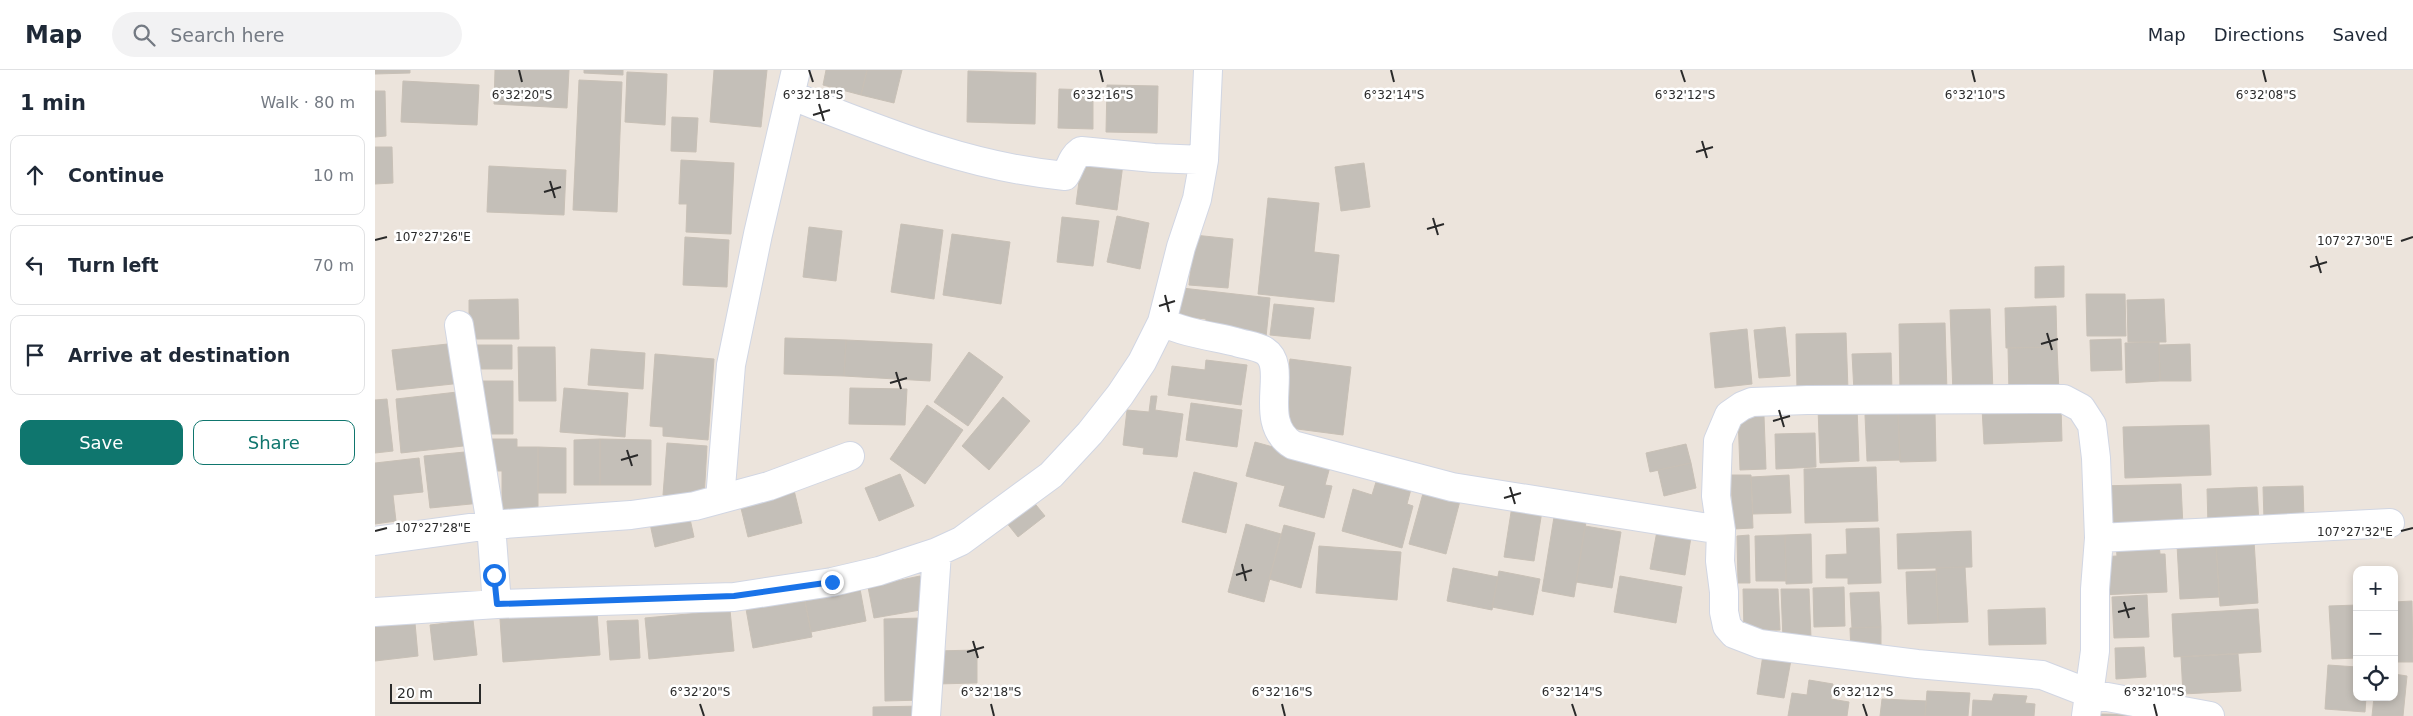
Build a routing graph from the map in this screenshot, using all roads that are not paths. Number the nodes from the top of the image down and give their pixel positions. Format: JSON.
{"nodes":[{"id":1,"x":1209,"y":70,"type":"edge"},
{"id":2,"x":793,"y":82,"type":"edge"},
{"id":3,"x":1195,"y":160,"type":"junction"},
{"id":4,"x":1162,"y":322,"type":"junction"},
{"id":5,"x":459,"y":325,"type":"dead end"},
{"id":6,"x":851,"y":456,"type":"dead end"},
{"id":7,"x":720,"y":499,"type":"junction"},
{"id":8,"x":2390,"y":523,"type":"dead end"},
{"id":9,"x":1721,"y":530,"type":"junction"},
{"id":10,"x":492,"y":531,"type":"junction"},
{"id":11,"x":2099,"y":538,"type":"junction"},
{"id":12,"x":375,"y":541,"type":"edge"},
{"id":13,"x":937,"y":552,"type":"junction"},
{"id":14,"x":497,"y":604,"type":"junction"},
{"id":15,"x":375,"y":612,"type":"edge"},
{"id":16,"x":2089,"y":705,"type":"edge"},
{"id":17,"x":926,"y":716,"type":"edge"},
{"id":18,"x":2211,"y":716,"type":"edge"}],
"edges":[{"from":1,"to":3,"type":"street"},
{"from":2,"to":3,"type":"street"},
{"from":2,"to":7,"type":"street"},
{"from":3,"to":4,"type":"street"},
{"from":4,"to":9,"type":"street"},
{"from":4,"to":13,"type":"street"},
{"from":5,"to":10,"type":"street"},
{"from":6,"to":7,"type":"street"},
{"from":7,"to":10,"type":"street"},
{"from":8,"to":11,"type":"street"},
{"from":9,"to":11,"type":"street"},
{"from":9,"to":16,"type":"street"},
{"from":10,"to":12,"type":"street"},
{"from":10,"to":14,"type":"street"},
{"from":11,"to":16,"type":"street"},
{"from":13,"to":14,"type":"street"},
{"from":13,"to":17,"type":"street"},
{"from":14,"to":15,"type":"street"},
{"from":16,"to":18,"type":"street"}]}
